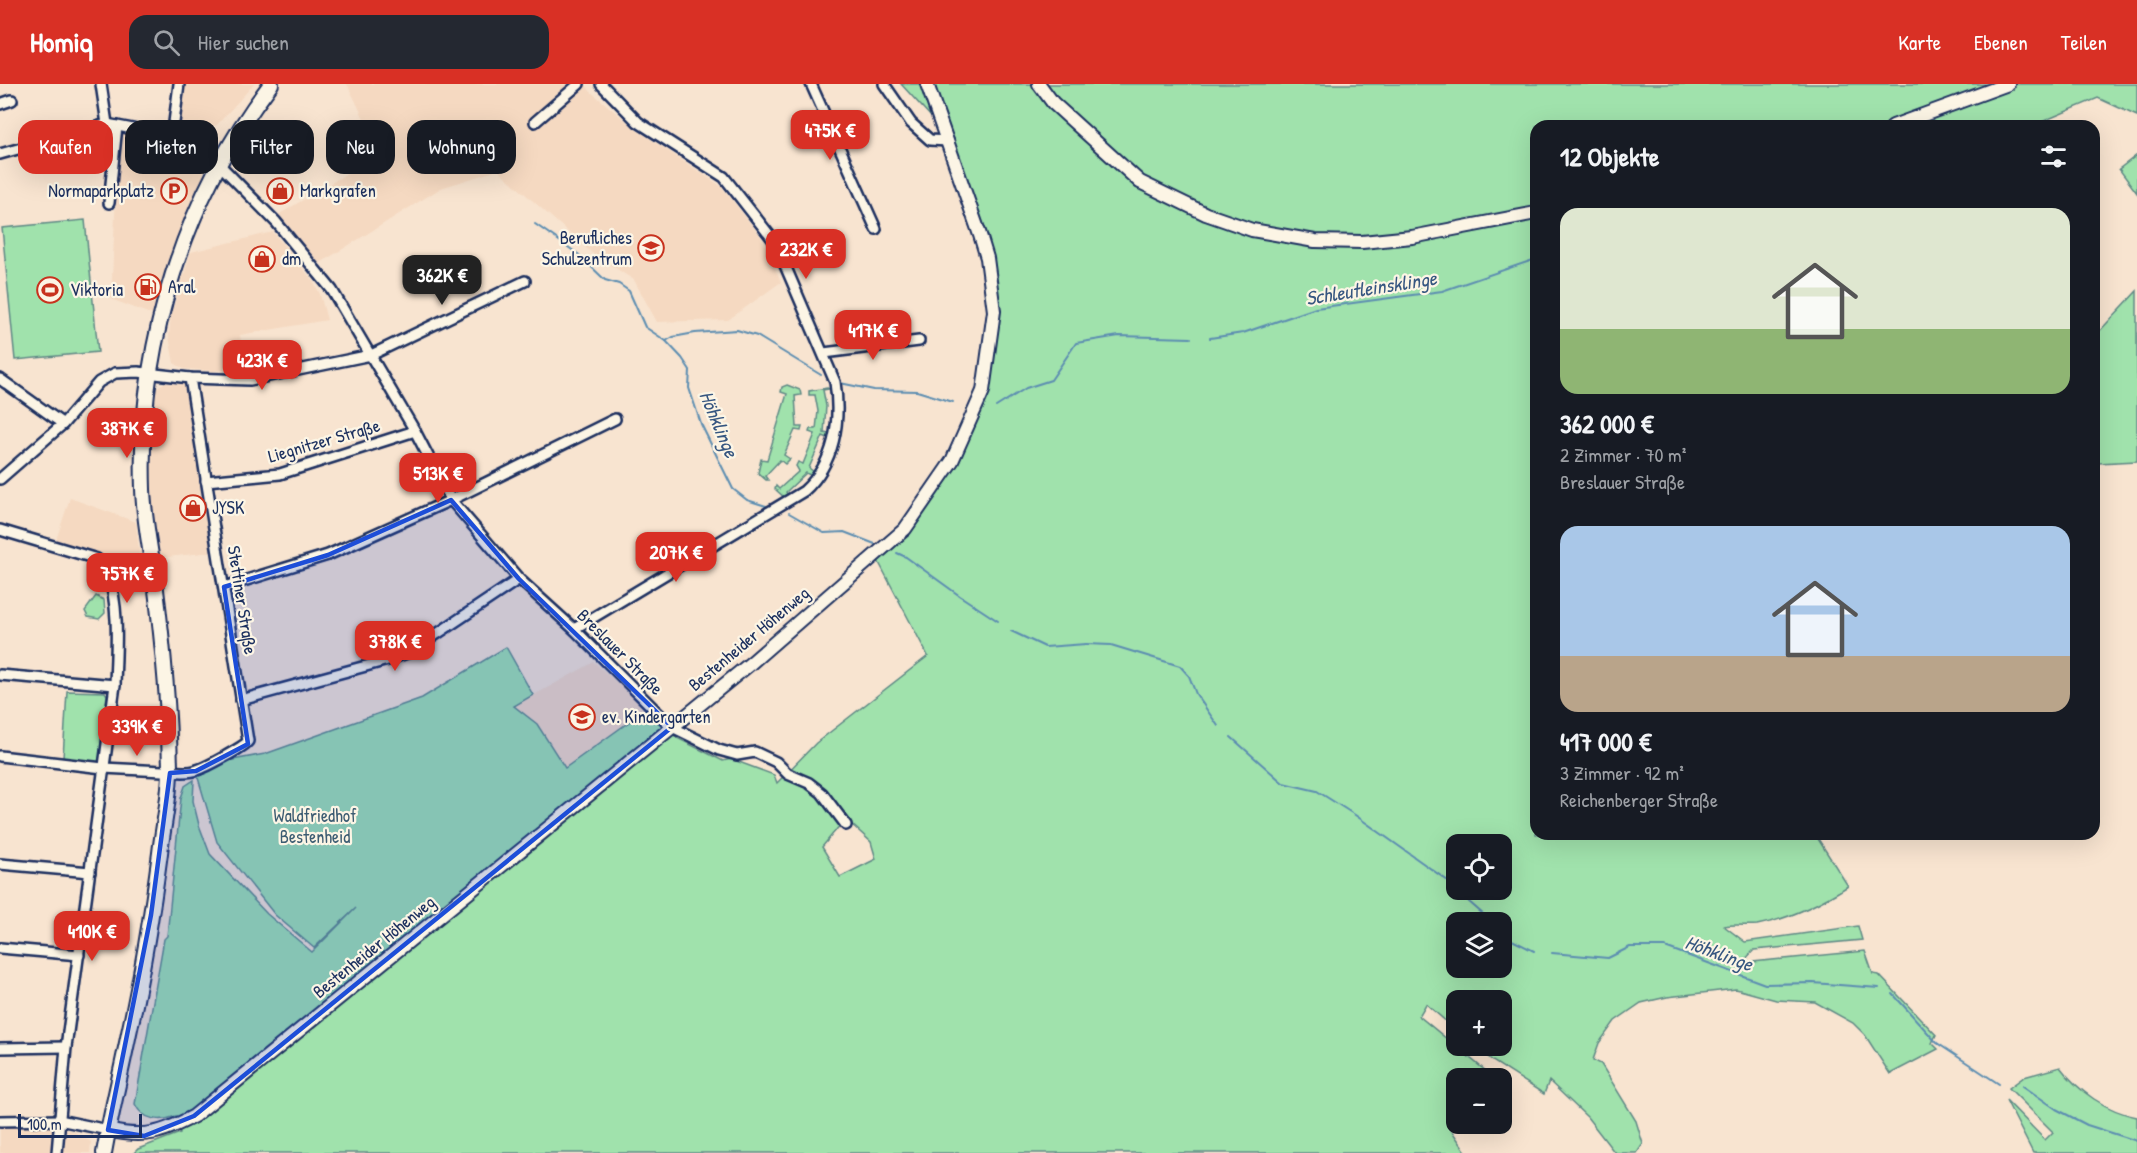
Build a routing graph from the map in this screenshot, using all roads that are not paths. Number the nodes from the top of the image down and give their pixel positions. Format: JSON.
{"nodes":[{"id":1,"x":101,"y":84,"type":"edge"},
{"id":2,"x":179,"y":84,"type":"edge"},
{"id":3,"x":271,"y":84,"type":"edge"},
{"id":4,"x":579,"y":84,"type":"edge"},
{"id":5,"x":601,"y":84,"type":"edge"},
{"id":6,"x":811,"y":84,"type":"edge"},
{"id":7,"x":884,"y":84,"type":"edge"},
{"id":8,"x":927,"y":84,"type":"edge"},
{"id":9,"x":1039,"y":84,"type":"edge"},
{"id":10,"x":2008,"y":84,"type":"edge"},
{"id":11,"x":12,"y":100,"type":"dead end"},
{"id":12,"x":0,"y":104,"type":"edge"},
{"id":13,"x":111,"y":120,"type":"edge"},
{"id":14,"x":174,"y":120,"type":"edge"},
{"id":15,"x":1909,"y":120,"type":"edge"},
{"id":16,"x":535,"y":122,"type":"dead end"},
{"id":17,"x":948,"y":141,"type":"junction"},
{"id":18,"x":18,"y":149,"type":"edge"},
{"id":19,"x":0,"y":154,"type":"edge"},
{"id":20,"x":219,"y":163,"type":"junction"},
{"id":21,"x":111,"y":174,"type":"edge"},
{"id":22,"x":110,"y":203,"type":"dead end"},
{"id":23,"x":1530,"y":214,"type":"edge"},
{"id":24,"x":876,"y":229,"type":"dead end"},
{"id":25,"x":525,"y":281,"type":"dead end"},
{"id":26,"x":920,"y":341,"type":"dead end"},
{"id":27,"x":824,"y":354,"type":"junction"},
{"id":28,"x":371,"y":355,"type":"junction"},
{"id":29,"x":151,"y":373,"type":"junction"},
{"id":30,"x":190,"y":378,"type":"junction"},
{"id":31,"x":0,"y":380,"type":"edge"},
{"id":32,"x":615,"y":419,"type":"dead end"},
{"id":33,"x":63,"y":424,"type":"junction"},
{"id":34,"x":415,"y":431,"type":"junction"},
{"id":35,"x":0,"y":479,"type":"edge"},
{"id":36,"x":206,"y":481,"type":"junction"},
{"id":37,"x":451,"y":500,"type":"junction"},
{"id":38,"x":0,"y":530,"type":"edge"},
{"id":39,"x":519,"y":579,"type":"junction"},
{"id":40,"x":224,"y":587,"type":"junction"},
{"id":41,"x":574,"y":629,"type":"junction"},
{"id":42,"x":0,"y":675,"type":"edge"},
{"id":43,"x":115,"y":685,"type":"junction"},
{"id":44,"x":241,"y":700,"type":"junction"},
{"id":45,"x":672,"y":727,"type":"junction"},
{"id":46,"x":0,"y":756,"type":"edge"},
{"id":47,"x":103,"y":768,"type":"junction"},
{"id":48,"x":170,"y":773,"type":"junction"},
{"id":49,"x":846,"y":825,"type":"dead end"},
{"id":50,"x":0,"y":864,"type":"edge"},
{"id":51,"x":90,"y":872,"type":"junction"},
{"id":52,"x":0,"y":948,"type":"edge"},
{"id":53,"x":79,"y":955,"type":"junction"},
{"id":54,"x":66,"y":1047,"type":"junction"},
{"id":55,"x":0,"y":1048,"type":"edge"},
{"id":56,"x":59,"y":1120,"type":"junction"},
{"id":57,"x":0,"y":1121,"type":"edge"},
{"id":58,"x":108,"y":1131,"type":"junction"},
{"id":59,"x":57,"y":1153,"type":"edge"},
{"id":60,"x":104,"y":1153,"type":"edge"}],
"edges":[{"from":1,"to":13,"type":"street"},
{"from":2,"to":14,"type":"street"},
{"from":3,"to":20,"type":"main road"},
{"from":4,"to":16,"type":"street"},
{"from":5,"to":27,"type":"street"},
{"from":6,"to":24,"type":"street"},
{"from":7,"to":17,"type":"street"},
{"from":8,"to":17,"type":"street","name":"Bestenheider Höhenweg"},
{"from":9,"to":23,"type":"street"},
{"from":10,"to":15,"type":"street"},
{"from":11,"to":12,"type":"street"},
{"from":17,"to":45,"type":"street","name":"Bestenheider Höhenweg"},
{"from":18,"to":19,"type":"street"},
{"from":20,"to":28,"type":"street","name":"Breslauer Straße"},
{"from":20,"to":29,"type":"main road"},
{"from":21,"to":22,"type":"street"},
{"from":25,"to":28,"type":"street"},
{"from":26,"to":27,"type":"street"},
{"from":27,"to":41,"type":"street"},
{"from":28,"to":30,"type":"street"},
{"from":28,"to":34,"type":"street","name":"Breslauer Straße"},
{"from":29,"to":30,"type":"street"},
{"from":29,"to":33,"type":"street"},
{"from":29,"to":48,"type":"main road"},
{"from":30,"to":36,"type":"street","name":"Stettiner Straße"},
{"from":31,"to":33,"type":"street"},
{"from":32,"to":37,"type":"street"},
{"from":33,"to":35,"type":"street"},
{"from":34,"to":36,"type":"street","name":"Liegnitzer Straße"},
{"from":34,"to":37,"type":"street","name":"Breslauer Straße"},
{"from":36,"to":40,"type":"street","name":"Stettiner Straße"},
{"from":37,"to":39,"type":"street","name":"Breslauer Straße"},
{"from":37,"to":40,"type":"street"},
{"from":38,"to":43,"type":"street"},
{"from":39,"to":41,"type":"street","name":"Breslauer Straße"},
{"from":39,"to":44,"type":"street"},
{"from":40,"to":44,"type":"street","name":"Stettiner Straße"},
{"from":41,"to":45,"type":"street","name":"Breslauer Straße"},
{"from":42,"to":43,"type":"street"},
{"from":43,"to":47,"type":"street"},
{"from":44,"to":48,"type":"street","name":"Stettiner Straße"},
{"from":45,"to":49,"type":"street","name":"Breslauer Straße"},
{"from":45,"to":58,"type":"street","name":"Bestenheider Höhenweg"},
{"from":46,"to":47,"type":"street"},
{"from":47,"to":48,"type":"street"},
{"from":47,"to":51,"type":"street"},
{"from":48,"to":58,"type":"main road"},
{"from":50,"to":51,"type":"street"},
{"from":51,"to":53,"type":"street"},
{"from":52,"to":53,"type":"street"},
{"from":53,"to":54,"type":"street"},
{"from":54,"to":55,"type":"street"},
{"from":54,"to":56,"type":"street"},
{"from":56,"to":57,"type":"street"},
{"from":56,"to":58,"type":"street"},
{"from":56,"to":59,"type":"street"},
{"from":58,"to":60,"type":"main road"}]}
